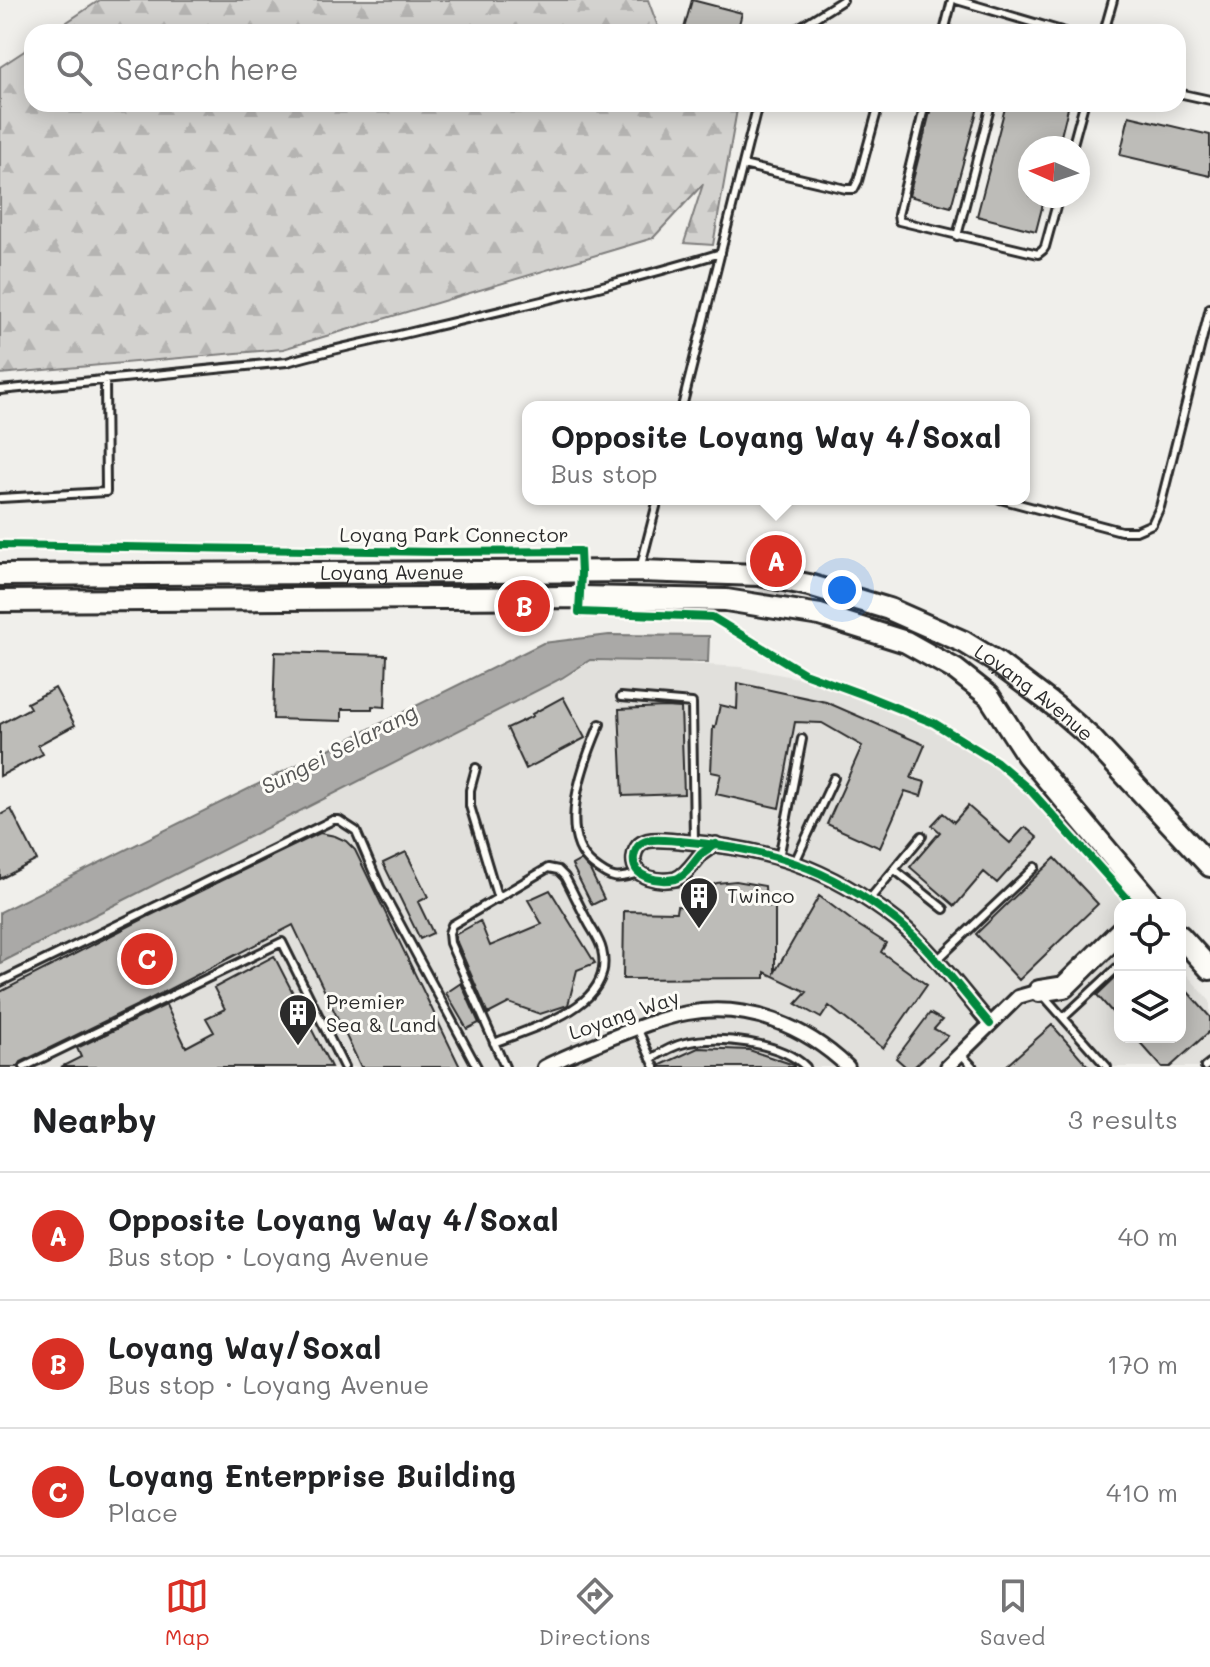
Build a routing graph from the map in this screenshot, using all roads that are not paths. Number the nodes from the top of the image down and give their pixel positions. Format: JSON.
{"nodes":[{"id":1,"x":843,"y":0,"type":"edge"},
{"id":2,"x":955,"y":0,"type":"edge"},
{"id":3,"x":1113,"y":0,"type":"edge"},
{"id":4,"x":805,"y":24,"type":"edge"},
{"id":5,"x":947,"y":24,"type":"edge"},
{"id":6,"x":1038,"y":24,"type":"edge"},
{"id":7,"x":1106,"y":24,"type":"edge"},
{"id":8,"x":1186,"y":95,"type":"edge"},
{"id":9,"x":1210,"y":100,"type":"edge"},
{"id":10,"x":756,"y":112,"type":"edge"},
{"id":11,"x":877,"y":112,"type":"edge"},
{"id":12,"x":923,"y":112,"type":"edge"},
{"id":13,"x":989,"y":112,"type":"edge"},
{"id":14,"x":1082,"y":112,"type":"edge"},
{"id":15,"x":1075,"y":136,"type":"edge"},
{"id":16,"x":743,"y":165,"type":"junction"},
{"id":17,"x":1056,"y":208,"type":"edge"},
{"id":18,"x":957,"y":236,"type":"junction"},
{"id":19,"x":721,"y":253,"type":"junction"},
{"id":20,"x":1210,"y":308,"type":"edge"},
{"id":21,"x":105,"y":379,"type":"junction"},
{"id":22,"x":0,"y":390,"type":"edge"},
{"id":23,"x":684,"y":401,"type":"edge"},
{"id":24,"x":0,"y":498,"type":"edge"},
{"id":25,"x":656,"y":505,"type":"edge"},
{"id":26,"x":1023,"y":505,"type":"edge"},
{"id":27,"x":640,"y":571,"type":"junction"},
{"id":28,"x":0,"y":575,"type":"edge"},
{"id":29,"x":0,"y":601,"type":"edge"},
{"id":30,"x":621,"y":697,"type":"dead end"},
{"id":31,"x":600,"y":724,"type":"dead end"},
{"id":32,"x":802,"y":739,"type":"dead end"},
{"id":33,"x":476,"y":768,"type":"dead end"},
{"id":34,"x":834,"y":778,"type":"dead end"},
{"id":35,"x":922,"y":836,"type":"dead end"},
{"id":36,"x":694,"y":842,"type":"junction"},
{"id":37,"x":716,"y":844,"type":"junction"},
{"id":38,"x":779,"y":858,"type":"junction"},
{"id":39,"x":795,"y":862,"type":"junction"},
{"id":40,"x":1210,"y":866,"type":"edge"},
{"id":41,"x":1035,"y":867,"type":"dead end"},
{"id":42,"x":895,"y":870,"type":"junction"},
{"id":43,"x":639,"y":873,"type":"junction"},
{"id":44,"x":498,"y":899,"type":"junction"},
{"id":45,"x":1144,"y":899,"type":"edge"},
{"id":46,"x":868,"y":901,"type":"junction"},
{"id":47,"x":944,"y":909,"type":"dead end"},
{"id":48,"x":1114,"y":938,"type":"edge"},
{"id":49,"x":1186,"y":943,"type":"edge"},
{"id":50,"x":936,"y":961,"type":"junction"},
{"id":51,"x":1210,"y":969,"type":"edge"},
{"id":52,"x":1114,"y":971,"type":"edge"},
{"id":53,"x":0,"y":982,"type":"edge"},
{"id":54,"x":1039,"y":991,"type":"junction"},
{"id":55,"x":1064,"y":1017,"type":"junction"},
{"id":56,"x":990,"y":1024,"type":"junction"},
{"id":57,"x":637,"y":1028,"type":"junction"},
{"id":58,"x":494,"y":1043,"type":"junction"},
{"id":59,"x":961,"y":1054,"type":"junction"},
{"id":60,"x":651,"y":1059,"type":"junction"},
{"id":61,"x":1210,"y":1063,"type":"edge"},
{"id":62,"x":24,"y":1067,"type":"edge"},
{"id":63,"x":344,"y":1067,"type":"edge"},
{"id":64,"x":476,"y":1067,"type":"edge"},
{"id":65,"x":505,"y":1067,"type":"edge"},
{"id":66,"x":544,"y":1067,"type":"edge"},
{"id":67,"x":655,"y":1067,"type":"edge"},
{"id":68,"x":806,"y":1067,"type":"edge"},
{"id":69,"x":848,"y":1067,"type":"edge"},
{"id":70,"x":947,"y":1067,"type":"edge"},
{"id":71,"x":973,"y":1067,"type":"edge"},
{"id":72,"x":1107,"y":1067,"type":"edge"},
{"id":73,"x":1205,"y":1067,"type":"edge"}],
"edges":[{"from":1,"to":4,"type":"lane"},
{"from":2,"to":5,"type":"lane"},
{"from":2,"to":6,"type":"lane"},
{"from":3,"to":7,"type":"lane"},
{"from":8,"to":9,"type":"lane"},
{"from":10,"to":16,"type":"lane"},
{"from":11,"to":16,"type":"lane"},
{"from":12,"to":18,"type":"lane"},
{"from":13,"to":18,"type":"lane"},
{"from":14,"to":15,"type":"lane"},
{"from":16,"to":19,"type":"lane"},
{"from":17,"to":18,"type":"lane"},
{"from":19,"to":21,"type":"lane"},
{"from":19,"to":23,"type":"lane"},
{"from":20,"to":26,"type":"lane"},
{"from":21,"to":22,"type":"lane"},
{"from":21,"to":24,"type":"lane"},
{"from":25,"to":27,"type":"lane"},
{"from":27,"to":28,"type":"main road","name":"Loyang Avenue"},
{"from":27,"to":40,"type":"main road","name":"Loyang Avenue"},
{"from":29,"to":45,"type":"main road","name":"Loyang Avenue"},
{"from":30,"to":36,"type":"lane"},
{"from":31,"to":43,"type":"lane"},
{"from":32,"to":38,"type":"lane"},
{"from":33,"to":44,"type":"lane"},
{"from":34,"to":39,"type":"lane"},
{"from":35,"to":42,"type":"lane"},
{"from":36,"to":37,"type":"street"},
{"from":36,"to":43,"type":"street"},
{"from":37,"to":38,"type":"street"},
{"from":37,"to":43,"type":"street"},
{"from":38,"to":39,"type":"street"},
{"from":39,"to":46,"type":"street"},
{"from":41,"to":50,"type":"lane"},
{"from":42,"to":46,"type":"lane"},
{"from":42,"to":47,"type":"lane"},
{"from":44,"to":58,"type":"lane"},
{"from":44,"to":58,"type":"lane"},
{"from":46,"to":50,"type":"street"},
{"from":48,"to":54,"type":"main road"},
{"from":49,"to":51,"type":"main road"},
{"from":50,"to":56,"type":"street"},
{"from":52,"to":55,"type":"lane"},
{"from":53,"to":64,"type":"lane"},
{"from":54,"to":55,"type":"lane"},
{"from":54,"to":56,"type":"street"},
{"from":55,"to":72,"type":"lane"},
{"from":56,"to":59,"type":"street"},
{"from":57,"to":60,"type":"lane"},
{"from":57,"to":66,"type":"street","name":"Loyang Way"},
{"from":57,"to":69,"type":"street","name":"Loyang Way"},
{"from":58,"to":65,"type":"lane"},
{"from":59,"to":70,"type":"street"},
{"from":59,"to":71,"type":"lane"},
{"from":60,"to":67,"type":"lane"},
{"from":60,"to":68,"type":"lane"},
{"from":61,"to":73,"type":"lane"},
{"from":62,"to":63,"type":"lane"}]}
